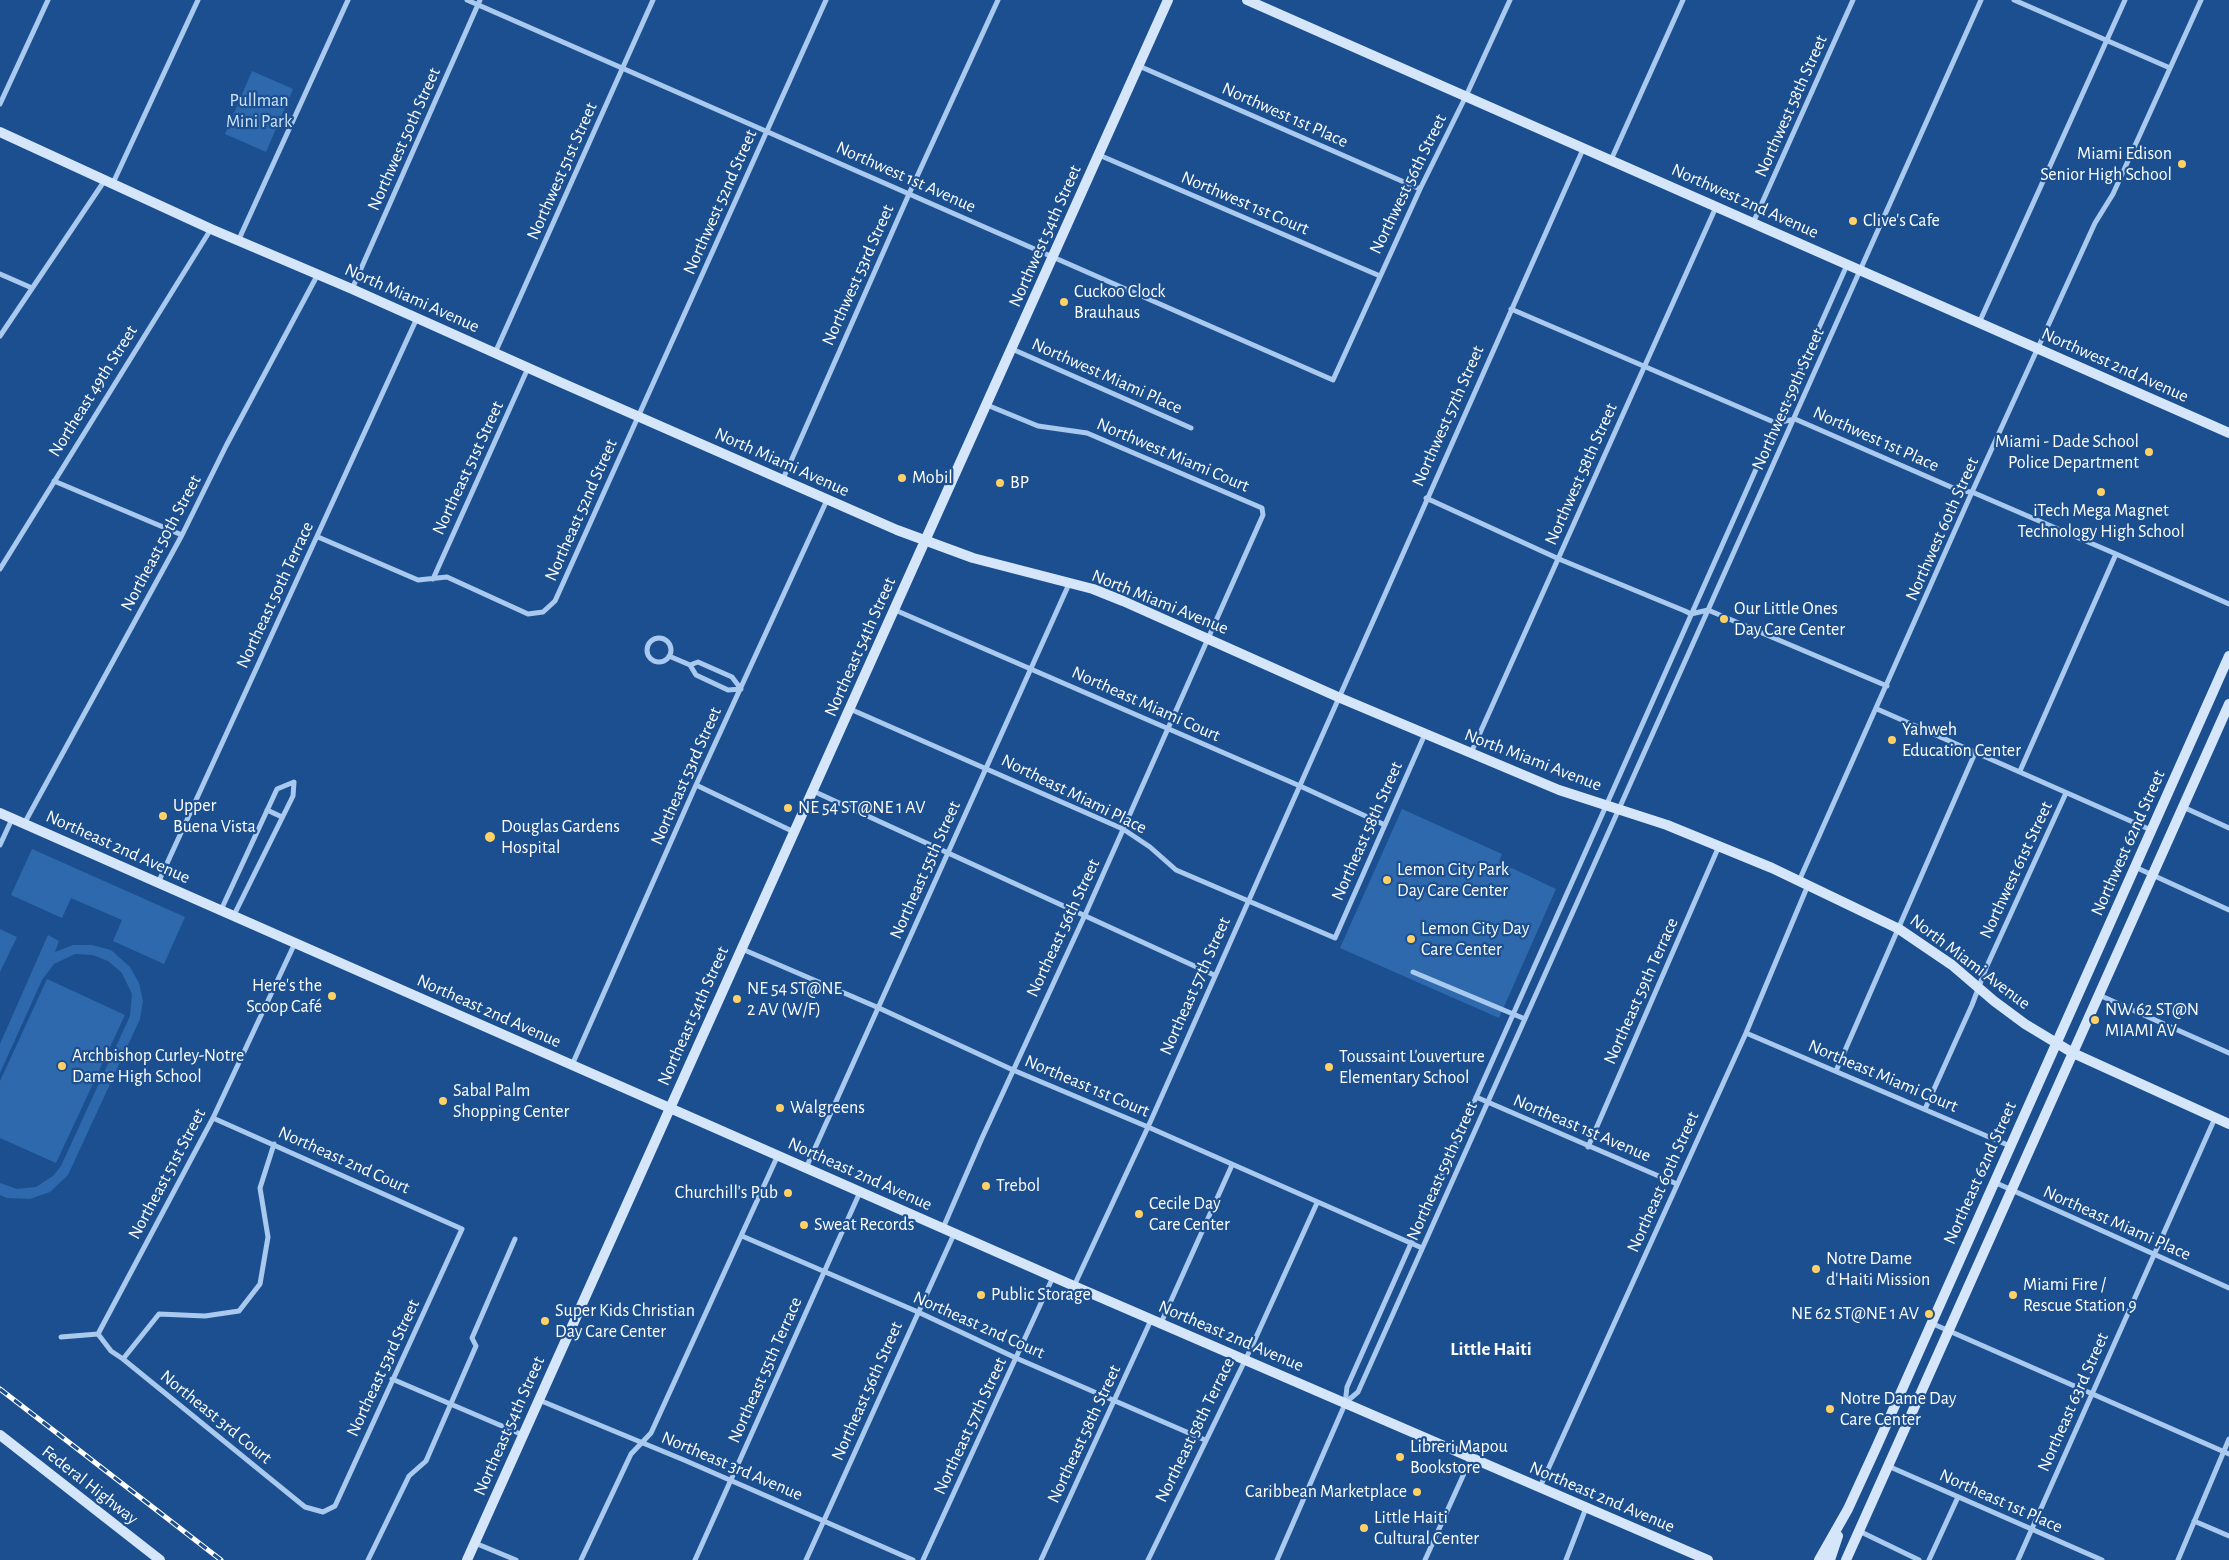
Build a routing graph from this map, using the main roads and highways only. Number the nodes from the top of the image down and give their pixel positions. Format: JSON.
{"nodes":[{"id":1,"x":1168,"y":0,"type":"edge"},
{"id":2,"x":1247,"y":0,"type":"edge"},
{"id":3,"x":0,"y":132,"type":"edge"},
{"id":4,"x":2229,"y":434,"type":"edge"},
{"id":5,"x":951,"y":486,"type":"joint"},
{"id":6,"x":926,"y":542,"type":"junction"},
{"id":7,"x":2229,"y":656,"type":"edge"},
{"id":8,"x":2229,"y":704,"type":"edge"},
{"id":9,"x":2226,"y":716,"type":"edge"},
{"id":10,"x":1,"y":815,"type":"edge"},
{"id":11,"x":2056,"y":1043,"type":"junction"},
{"id":12,"x":2073,"y":1053,"type":"junction"},
{"id":13,"x":670,"y":1108,"type":"junction"},
{"id":14,"x":2229,"y":1124,"type":"edge"},
{"id":15,"x":0,"y":1435,"type":"edge"},
{"id":16,"x":1848,"y":1509,"type":"junction"},
{"id":17,"x":160,"y":1560,"type":"edge"},
{"id":18,"x":467,"y":1560,"type":"edge"},
{"id":19,"x":1708,"y":1560,"type":"edge"},
{"id":20,"x":1819,"y":1560,"type":"edge"},
{"id":21,"x":1830,"y":1560,"type":"edge"},
{"id":22,"x":1846,"y":1560,"type":"edge"}],
"edges":[{"from":1,"to":5,"type":"main road","name":"Northwest 54th Street"},
{"from":2,"to":4,"type":"main road","name":"Northwest 2nd Avenue"},
{"from":3,"to":6,"type":"main road","name":"North Miami Avenue"},
{"from":5,"to":6,"type":"main road","name":"Northeast 54th Street"},
{"from":6,"to":11,"type":"main road","name":"North Miami Avenue"},
{"from":6,"to":13,"type":"main road","name":"Northeast 54th Street"},
{"from":7,"to":11,"type":"main road","name":"Northwest 62nd Street"},
{"from":8,"to":9,"type":"main road","name":"Northwest 62nd Street"},
{"from":9,"to":12,"type":"main road","name":"Northwest 62nd Street"},
{"from":10,"to":13,"type":"main road","name":"Northeast 2nd Avenue"},
{"from":11,"to":12,"type":"main road","name":"North Miami Avenue"},
{"from":11,"to":16,"type":"main road","name":"Northeast 62nd Street"},
{"from":12,"to":14,"type":"main road","name":"North Miami Avenue"},
{"from":12,"to":22,"type":"main road","name":"Northeast 62nd Street"},
{"from":13,"to":18,"type":"main road","name":"Northeast 54th Street"},
{"from":13,"to":19,"type":"main road","name":"Northeast 2nd Avenue"},
{"from":15,"to":17,"type":"main road","name":"Federal Highway"},
{"from":16,"to":20,"type":"main road","name":"Northeast 62nd Street"},
{"from":16,"to":21,"type":"main road"}]}
